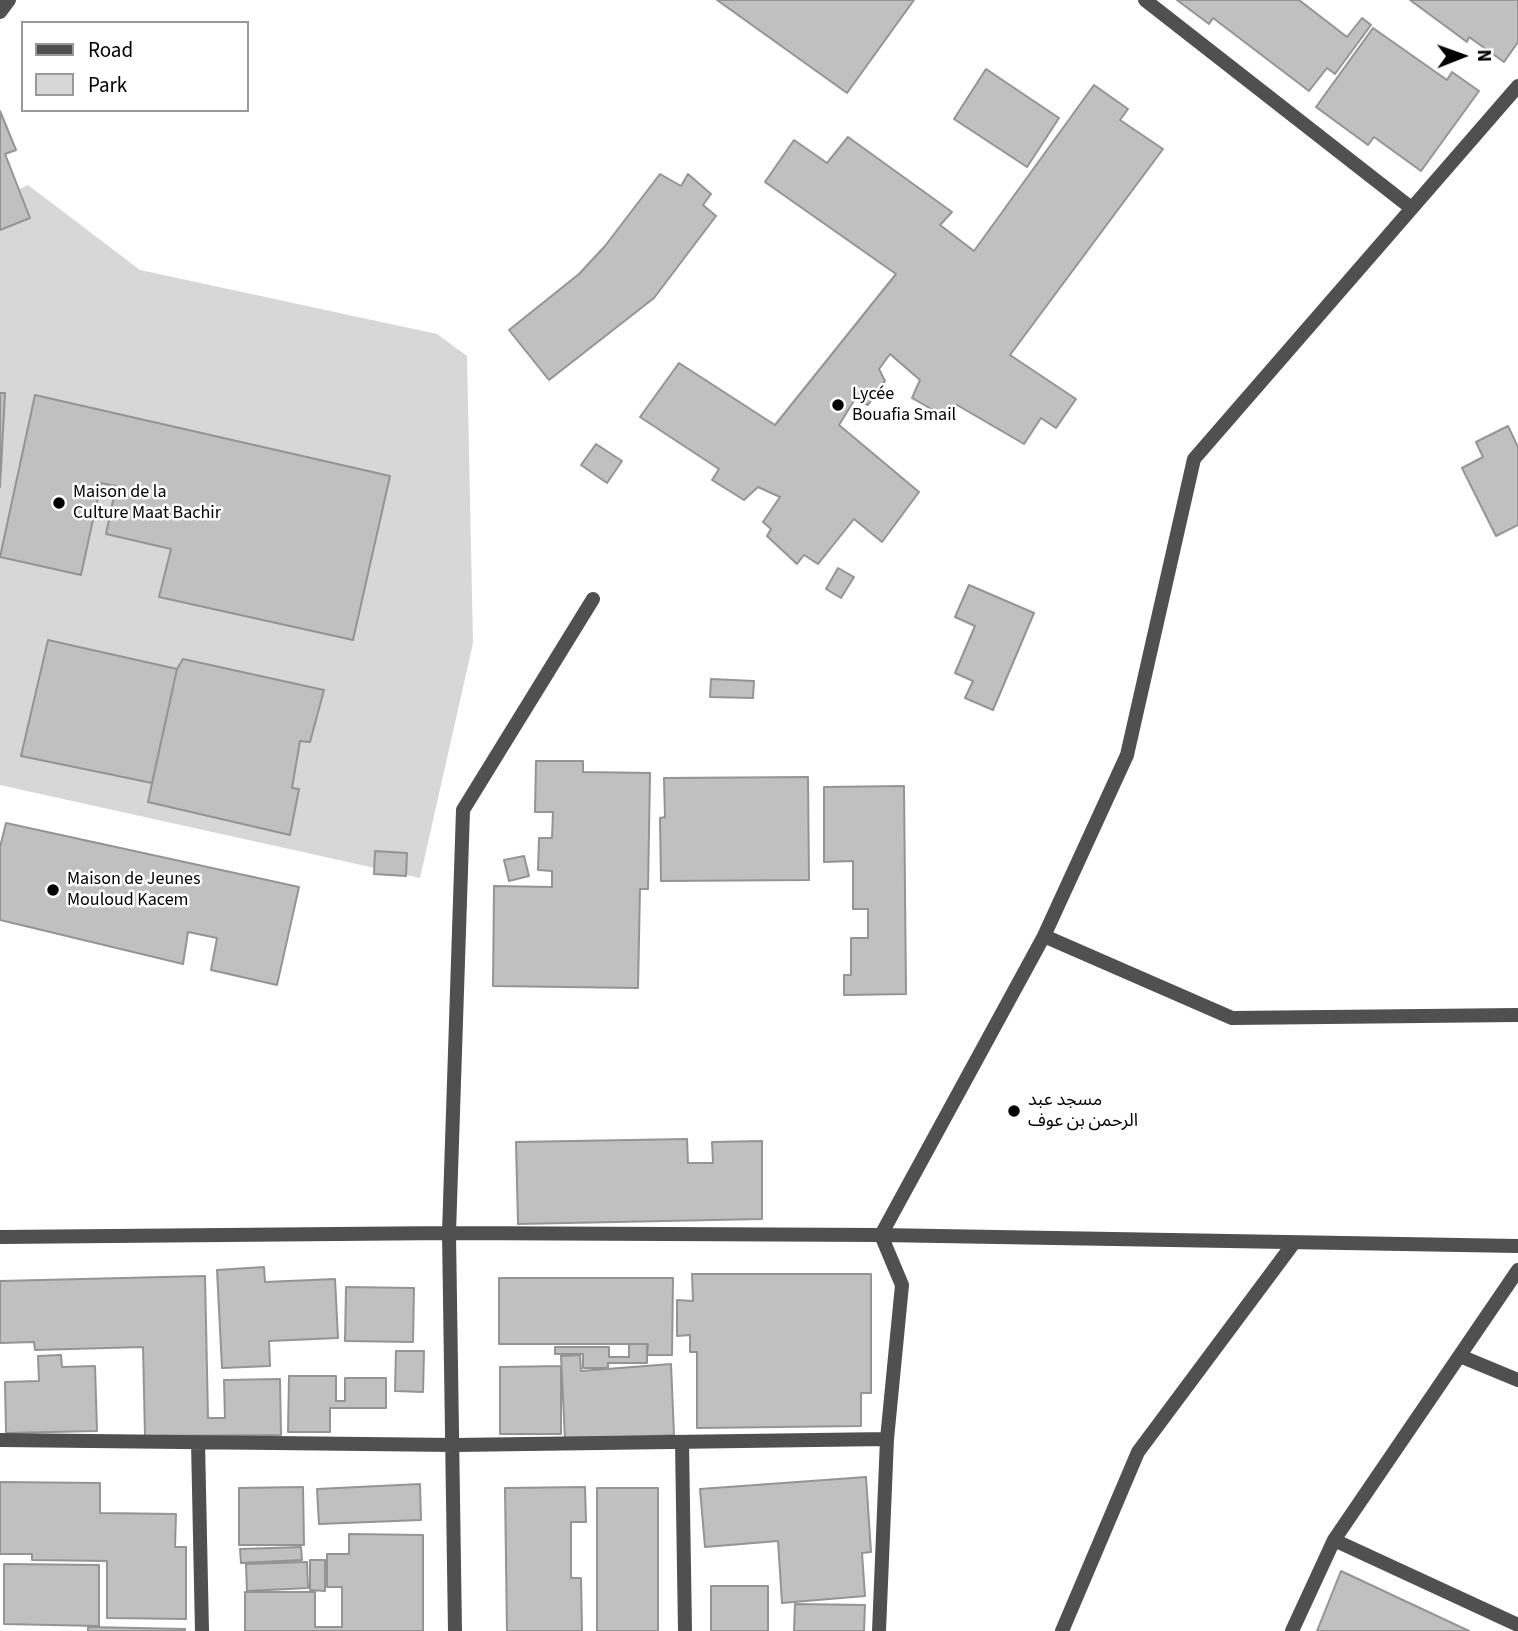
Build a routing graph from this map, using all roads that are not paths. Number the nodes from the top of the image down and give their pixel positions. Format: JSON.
{"nodes":[{"id":1,"x":1145,"y":0,"type":"edge"},
{"id":2,"x":1518,"y":86,"type":"edge"},
{"id":3,"x":1410,"y":207,"type":"junction"},
{"id":4,"x":593,"y":599,"type":"dead end"},
{"id":5,"x":1044,"y":936,"type":"junction"},
{"id":6,"x":1518,"y":1015,"type":"edge"},
{"id":7,"x":449,"y":1233,"type":"junction"},
{"id":8,"x":881,"y":1235,"type":"junction"},
{"id":9,"x":0,"y":1237,"type":"edge"},
{"id":10,"x":1293,"y":1244,"type":"junction"},
{"id":11,"x":1518,"y":1246,"type":"edge"},
{"id":12,"x":1518,"y":1270,"type":"edge"},
{"id":13,"x":1460,"y":1356,"type":"junction"},
{"id":14,"x":1518,"y":1380,"type":"edge"},
{"id":15,"x":887,"y":1439,"type":"junction"},
{"id":16,"x":0,"y":1440,"type":"edge"},
{"id":17,"x":198,"y":1442,"type":"junction"},
{"id":18,"x":682,"y":1442,"type":"junction"},
{"id":19,"x":454,"y":1445,"type":"junction"},
{"id":20,"x":1334,"y":1540,"type":"junction"},
{"id":21,"x":1512,"y":1626,"type":"edge"},
{"id":22,"x":202,"y":1631,"type":"edge"},
{"id":23,"x":455,"y":1631,"type":"edge"},
{"id":24,"x":685,"y":1631,"type":"edge"},
{"id":25,"x":878,"y":1631,"type":"edge"},
{"id":26,"x":1062,"y":1631,"type":"edge"},
{"id":27,"x":1292,"y":1631,"type":"edge"}],
"edges":[{"from":1,"to":3,"type":"street"},
{"from":2,"to":3,"type":"street"},
{"from":3,"to":5,"type":"street"},
{"from":4,"to":7,"type":"street"},
{"from":5,"to":6,"type":"street"},
{"from":5,"to":8,"type":"street"},
{"from":7,"to":8,"type":"street"},
{"from":7,"to":9,"type":"street"},
{"from":7,"to":19,"type":"street"},
{"from":8,"to":10,"type":"street"},
{"from":8,"to":15,"type":"street"},
{"from":10,"to":11,"type":"street"},
{"from":10,"to":26,"type":"street"},
{"from":12,"to":13,"type":"street"},
{"from":13,"to":14,"type":"street"},
{"from":13,"to":20,"type":"street"},
{"from":15,"to":18,"type":"street"},
{"from":15,"to":25,"type":"street"},
{"from":16,"to":17,"type":"street"},
{"from":17,"to":19,"type":"street"},
{"from":17,"to":22,"type":"street"},
{"from":18,"to":19,"type":"street"},
{"from":18,"to":24,"type":"street"},
{"from":19,"to":23,"type":"street"},
{"from":20,"to":21,"type":"street"},
{"from":20,"to":27,"type":"street"}]}
